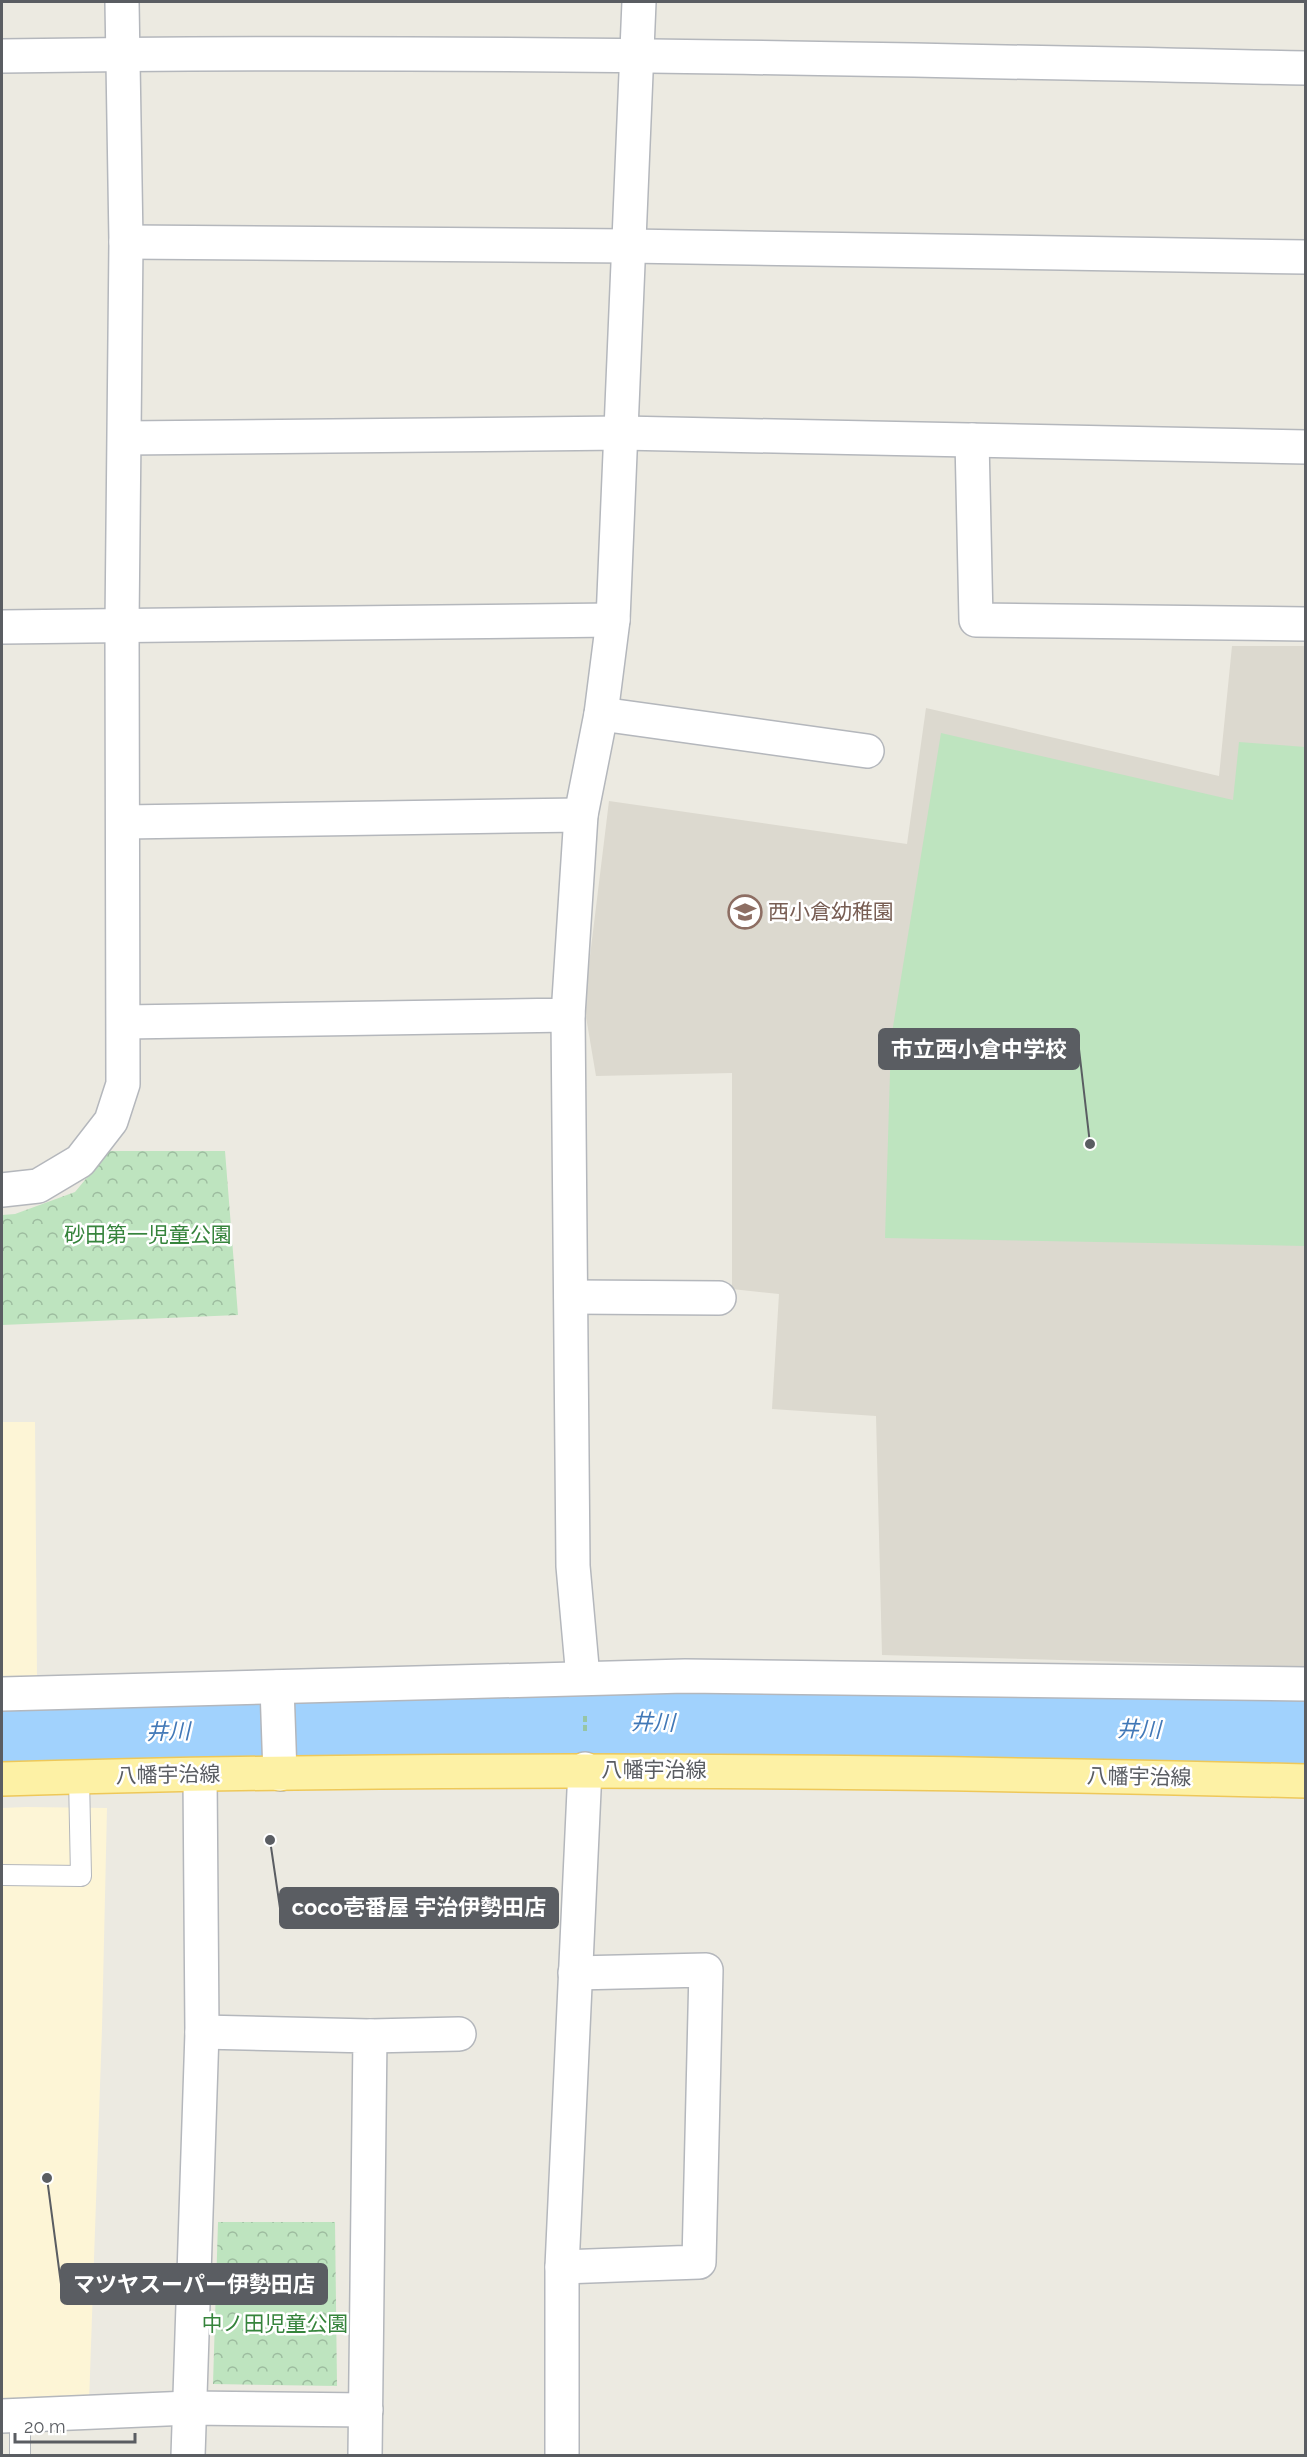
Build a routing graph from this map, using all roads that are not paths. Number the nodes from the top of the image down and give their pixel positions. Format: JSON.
{"nodes":[{"id":1,"x":122,"y":2,"type":"edge"},
{"id":2,"x":639,"y":2,"type":"edge"},
{"id":3,"x":122,"y":54,"type":"junction"},
{"id":4,"x":637,"y":55,"type":"junction"},
{"id":5,"x":2,"y":56,"type":"edge"},
{"id":6,"x":1305,"y":68,"type":"edge"},
{"id":7,"x":126,"y":242,"type":"junction"},
{"id":8,"x":629,"y":246,"type":"junction"},
{"id":9,"x":1305,"y":257,"type":"edge"},
{"id":10,"x":622,"y":433,"type":"junction"},
{"id":11,"x":125,"y":438,"type":"junction"},
{"id":12,"x":972,"y":440,"type":"junction"},
{"id":13,"x":1305,"y":447,"type":"edge"},
{"id":14,"x":613,"y":620,"type":"junction"},
{"id":15,"x":1305,"y":624,"type":"edge"},
{"id":16,"x":122,"y":625,"type":"junction"},
{"id":17,"x":2,"y":627,"type":"edge"},
{"id":18,"x":601,"y":714,"type":"junction"},
{"id":19,"x":867,"y":751,"type":"dead end"},
{"id":20,"x":581,"y":815,"type":"junction"},
{"id":21,"x":124,"y":822,"type":"junction"},
{"id":22,"x":568,"y":1016,"type":"junction"},
{"id":23,"x":124,"y":1022,"type":"junction"},
{"id":24,"x":2,"y":1190,"type":"edge"},
{"id":25,"x":571,"y":1297,"type":"junction"},
{"id":26,"x":719,"y":1298,"type":"dead end"},
{"id":27,"x":583,"y":1678,"type":"junction"},
{"id":28,"x":1305,"y":1684,"type":"edge"},
{"id":29,"x":278,"y":1692,"type":"junction"},
{"id":30,"x":2,"y":1694,"type":"edge"},
{"id":31,"x":279,"y":1765,"type":"junction"},
{"id":32,"x":585,"y":1769,"type":"junction"},
{"id":33,"x":200,"y":1775,"type":"junction"},
{"id":34,"x":79,"y":1777,"type":"junction"},
{"id":35,"x":2,"y":1779,"type":"edge"},
{"id":36,"x":1305,"y":1781,"type":"edge"},
{"id":37,"x":2,"y":1875,"type":"edge"},
{"id":38,"x":575,"y":1973,"type":"junction"},
{"id":39,"x":202,"y":2032,"type":"junction"},
{"id":40,"x":459,"y":2034,"type":"dead end"},
{"id":41,"x":370,"y":2036,"type":"junction"},
{"id":42,"x":562,"y":2268,"type":"junction"},
{"id":43,"x":189,"y":2408,"type":"junction"},
{"id":44,"x":366,"y":2410,"type":"junction"},
{"id":45,"x":11,"y":2416,"type":"edge"},
{"id":46,"x":20,"y":2456,"type":"edge"},
{"id":47,"x":188,"y":2456,"type":"edge"},
{"id":48,"x":365,"y":2456,"type":"edge"},
{"id":49,"x":562,"y":2456,"type":"edge"}],
"edges":[{"from":1,"to":3,"type":"street"},
{"from":2,"to":4,"type":"street"},
{"from":3,"to":4,"type":"street"},
{"from":3,"to":5,"type":"street"},
{"from":3,"to":7,"type":"street"},
{"from":4,"to":6,"type":"street"},
{"from":4,"to":8,"type":"street"},
{"from":7,"to":8,"type":"street"},
{"from":7,"to":11,"type":"street"},
{"from":8,"to":9,"type":"street"},
{"from":8,"to":10,"type":"street"},
{"from":10,"to":11,"type":"street"},
{"from":10,"to":12,"type":"street"},
{"from":10,"to":14,"type":"street"},
{"from":11,"to":16,"type":"street"},
{"from":12,"to":13,"type":"street"},
{"from":12,"to":15,"type":"street"},
{"from":14,"to":16,"type":"street"},
{"from":14,"to":18,"type":"street"},
{"from":16,"to":17,"type":"street"},
{"from":16,"to":21,"type":"street"},
{"from":18,"to":19,"type":"street"},
{"from":18,"to":20,"type":"street"},
{"from":20,"to":21,"type":"street"},
{"from":20,"to":22,"type":"street"},
{"from":21,"to":23,"type":"street"},
{"from":22,"to":23,"type":"street"},
{"from":22,"to":25,"type":"street"},
{"from":23,"to":24,"type":"street"},
{"from":25,"to":26,"type":"street"},
{"from":25,"to":27,"type":"street"},
{"from":27,"to":28,"type":"street"},
{"from":27,"to":29,"type":"street"},
{"from":29,"to":30,"type":"street"},
{"from":29,"to":31,"type":"street"},
{"from":31,"to":32,"type":"main road","name":"八幡宇治線"},
{"from":31,"to":33,"type":"main road","name":"八幡宇治線"},
{"from":32,"to":36,"type":"main road","name":"八幡宇治線"},
{"from":32,"to":38,"type":"street"},
{"from":33,"to":34,"type":"main road","name":"八幡宇治線"},
{"from":33,"to":39,"type":"street"},
{"from":34,"to":35,"type":"main road","name":"八幡宇治線"},
{"from":34,"to":37,"type":"lane"},
{"from":38,"to":42,"type":"street"},
{"from":38,"to":42,"type":"street"},
{"from":39,"to":41,"type":"street"},
{"from":39,"to":43,"type":"street"},
{"from":40,"to":41,"type":"street"},
{"from":41,"to":44,"type":"street"},
{"from":42,"to":49,"type":"street"},
{"from":43,"to":44,"type":"street"},
{"from":43,"to":45,"type":"street"},
{"from":43,"to":47,"type":"street"},
{"from":44,"to":48,"type":"street"},
{"from":45,"to":46,"type":"lane"}]}
